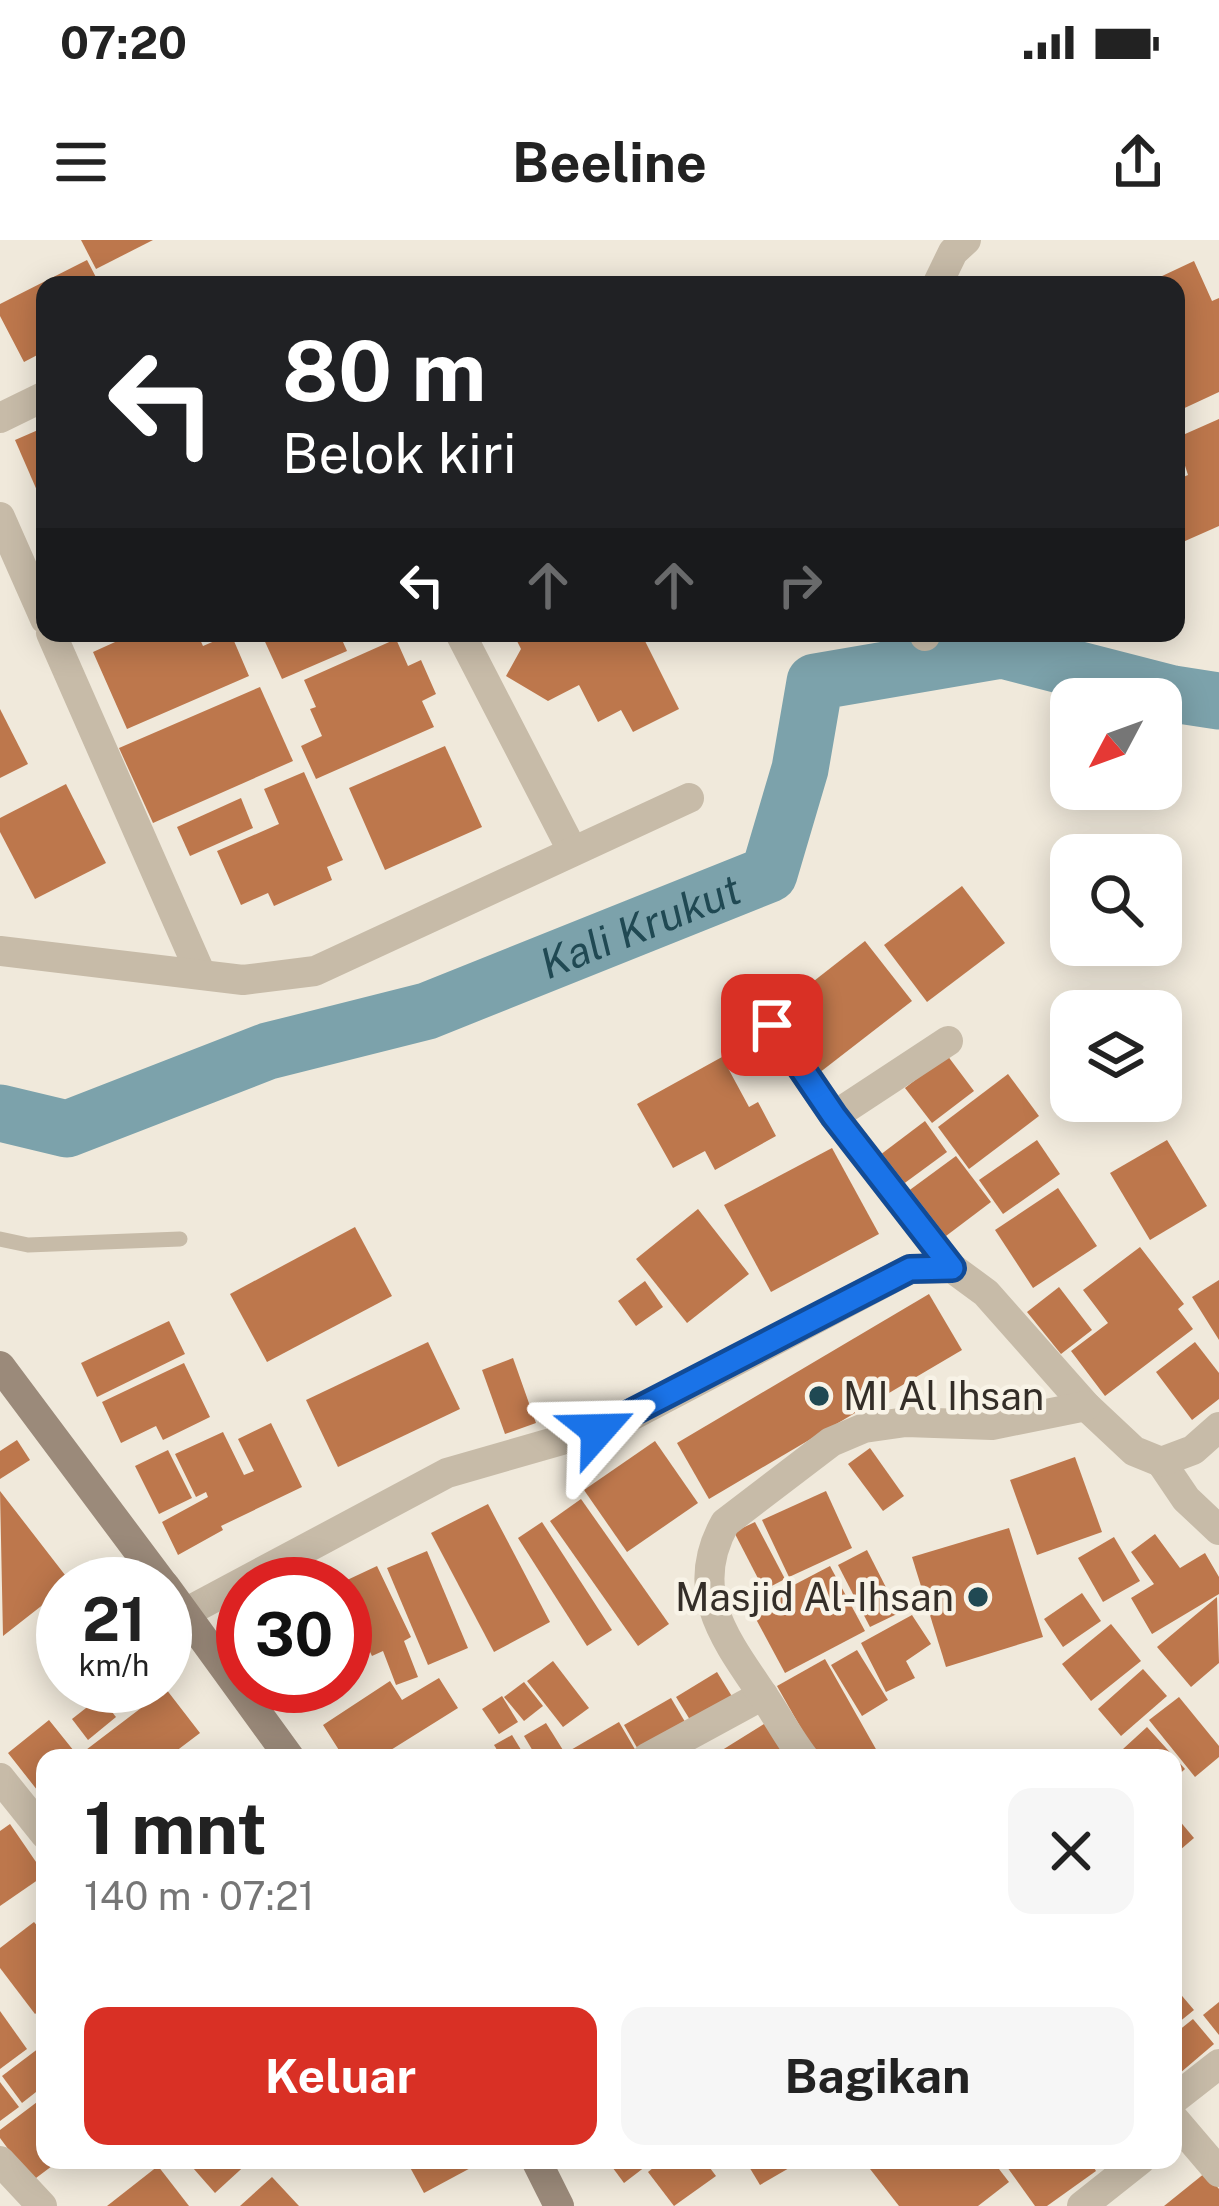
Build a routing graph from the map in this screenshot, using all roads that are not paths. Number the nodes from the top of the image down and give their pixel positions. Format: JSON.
{"nodes":[{"id":1,"x":966,"y":240,"type":"edge"},
{"id":2,"x":941,"y":276,"type":"edge"},
{"id":3,"x":36,"y":400,"type":"edge"},
{"id":4,"x":0,"y":418,"type":"edge"},
{"id":5,"x":0,"y":517,"type":"edge"},
{"id":6,"x":36,"y":599,"type":"edge"},
{"id":7,"x":55,"y":642,"type":"edge"},
{"id":8,"x":465,"y":642,"type":"edge"},
{"id":9,"x":689,"y":798,"type":"dead end"},
{"id":10,"x":572,"y":850,"type":"junction"},
{"id":11,"x":0,"y":951,"type":"edge"},
{"id":12,"x":200,"y":972,"type":"junction"},
{"id":13,"x":772,"y":1025,"type":"dead end"},
{"id":14,"x":948,"y":1041,"type":"dead end"},
{"id":15,"x":834,"y":1116,"type":"junction"},
{"id":16,"x":0,"y":1239,"type":"edge"},
{"id":17,"x":180,"y":1239,"type":"dead end"},
{"id":18,"x":952,"y":1268,"type":"junction"},
{"id":19,"x":0,"y":1366,"type":"edge"},
{"id":20,"x":1086,"y":1406,"type":"junction"},
{"id":21,"x":1219,"y":1427,"type":"edge"},
{"id":22,"x":1161,"y":1462,"type":"junction"},
{"id":23,"x":1219,"y":1530,"type":"edge"},
{"id":24,"x":143,"y":1557,"type":"edge"},
{"id":25,"x":192,"y":1608,"type":"edge"},
{"id":26,"x":192,"y":1622,"type":"edge"},
{"id":27,"x":763,"y":1695,"type":"junction"},
{"id":28,"x":284,"y":1749,"type":"edge"},
{"id":29,"x":664,"y":1749,"type":"edge"},
{"id":30,"x":798,"y":1749,"type":"edge"},
{"id":31,"x":0,"y":1778,"type":"edge"},
{"id":32,"x":36,"y":1823,"type":"edge"},
{"id":33,"x":1219,"y":2064,"type":"edge"},
{"id":34,"x":1182,"y":2111,"type":"edge"},
{"id":35,"x":1182,"y":2128,"type":"edge"},
{"id":36,"x":0,"y":2161,"type":"edge"},
{"id":37,"x":540,"y":2169,"type":"edge"},
{"id":38,"x":1129,"y":2169,"type":"edge"},
{"id":39,"x":1219,"y":2172,"type":"edge"},
{"id":40,"x":42,"y":2206,"type":"edge"},
{"id":41,"x":559,"y":2206,"type":"edge"},
{"id":42,"x":1082,"y":2206,"type":"edge"}],
"edges":[{"from":1,"to":2,"type":"street"},
{"from":3,"to":4,"type":"street"},
{"from":5,"to":6,"type":"street"},
{"from":7,"to":12,"type":"street"},
{"from":8,"to":10,"type":"street"},
{"from":9,"to":10,"type":"street"},
{"from":10,"to":12,"type":"street"},
{"from":11,"to":12,"type":"street"},
{"from":13,"to":15,"type":"street"},
{"from":14,"to":15,"type":"street"},
{"from":15,"to":18,"type":"street"},
{"from":16,"to":17,"type":"lane"},
{"from":18,"to":20,"type":"street"},
{"from":18,"to":25,"type":"street"},
{"from":19,"to":24,"type":"street"},
{"from":20,"to":22,"type":"street"},
{"from":20,"to":27,"type":"street"},
{"from":21,"to":22,"type":"street"},
{"from":22,"to":23,"type":"street"},
{"from":26,"to":28,"type":"street"},
{"from":27,"to":29,"type":"street"},
{"from":27,"to":30,"type":"street"},
{"from":31,"to":32,"type":"street"},
{"from":33,"to":34,"type":"street"},
{"from":35,"to":39,"type":"street"},
{"from":36,"to":40,"type":"street"},
{"from":37,"to":41,"type":"street"},
{"from":38,"to":42,"type":"street"}]}
